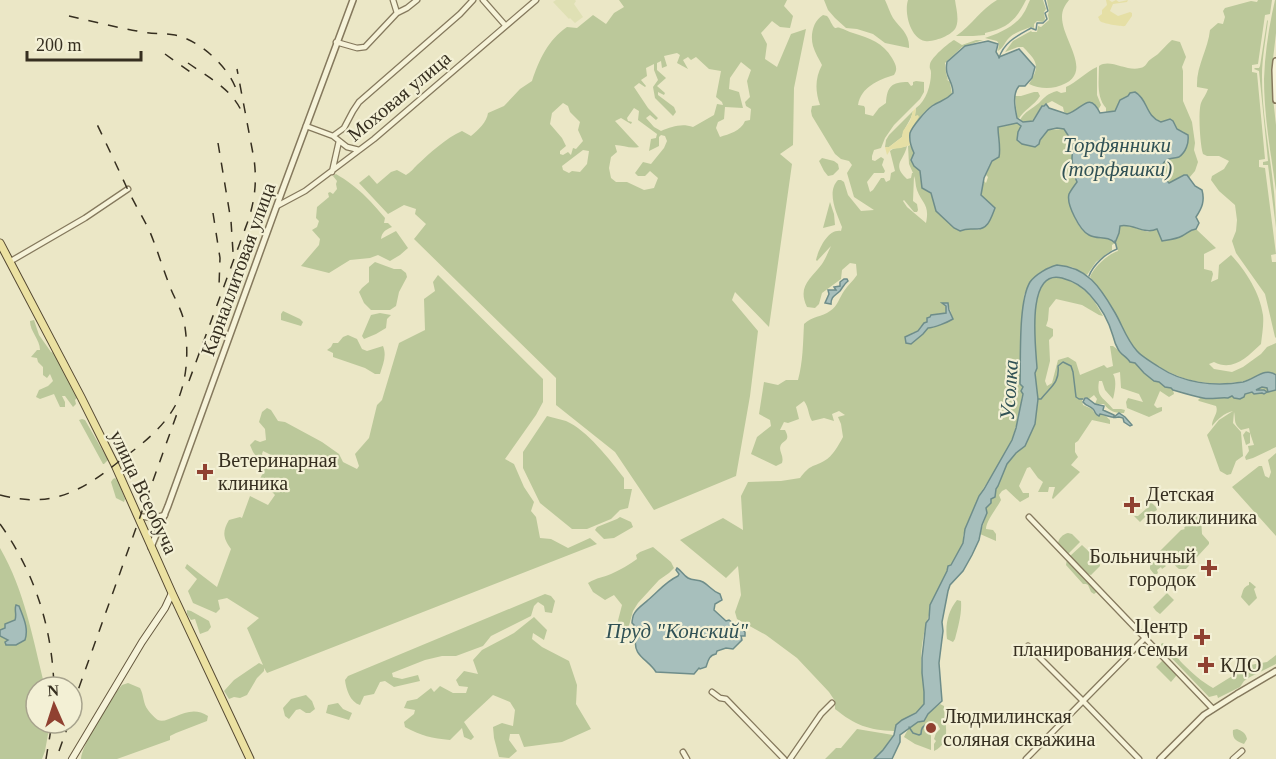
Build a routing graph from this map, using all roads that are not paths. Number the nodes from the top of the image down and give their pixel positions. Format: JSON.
{"nodes":[{"id":1,"x":353,"y":0,"type":"edge"},
{"id":2,"x":393,"y":0,"type":"edge"},
{"id":3,"x":417,"y":0,"type":"edge"},
{"id":4,"x":473,"y":0,"type":"edge"},
{"id":5,"x":483,"y":0,"type":"edge"},
{"id":6,"x":536,"y":0,"type":"edge"},
{"id":7,"x":397,"y":14,"type":"junction"},
{"id":8,"x":505,"y":25,"type":"junction"},
{"id":9,"x":336,"y":42,"type":"junction"},
{"id":10,"x":1276,"y":61,"type":"edge"},
{"id":11,"x":1276,"y":99,"type":"edge"},
{"id":12,"x":306,"y":126,"type":"junction"},
{"id":13,"x":333,"y":136,"type":"junction"},
{"id":14,"x":339,"y":141,"type":"junction"},
{"id":15,"x":358,"y":150,"type":"junction"},
{"id":16,"x":332,"y":172,"type":"junction"},
{"id":17,"x":128,"y":189,"type":"dead end"},
{"id":18,"x":277,"y":206,"type":"junction"},
{"id":19,"x":0,"y":243,"type":"edge"},
{"id":20,"x":11,"y":261,"type":"junction"},
{"id":21,"x":137,"y":516,"type":"junction"},
{"id":22,"x":164,"y":517,"type":"junction"},
{"id":23,"x":1029,"y":517,"type":"dead end"},
{"id":24,"x":151,"y":547,"type":"junction"},
{"id":25,"x":172,"y":593,"type":"junction"},
{"id":26,"x":1145,"y":638,"type":"junction"},
{"id":27,"x":1028,"y":646,"type":"dead end"},
{"id":28,"x":1276,"y":671,"type":"edge"},
{"id":29,"x":712,"y":692,"type":"dead end"},
{"id":30,"x":1083,"y":701,"type":"junction"},
{"id":31,"x":832,"y":703,"type":"dead end"},
{"id":32,"x":1213,"y":709,"type":"junction"},
{"id":33,"x":1242,"y":751,"type":"dead end"},
{"id":34,"x":683,"y":752,"type":"dead end"},
{"id":35,"x":72,"y":759,"type":"edge"},
{"id":36,"x":250,"y":759,"type":"edge"},
{"id":37,"x":687,"y":759,"type":"edge"},
{"id":38,"x":784,"y":759,"type":"edge"},
{"id":39,"x":790,"y":759,"type":"edge"},
{"id":40,"x":1026,"y":759,"type":"edge"},
{"id":41,"x":1139,"y":759,"type":"edge"},
{"id":42,"x":1160,"y":759,"type":"edge"},
{"id":43,"x":1233,"y":759,"type":"edge"}],
"edges":[{"from":1,"to":9,"type":"street","name":"Карналлитовая улица"},
{"from":2,"to":7,"type":"street"},
{"from":3,"to":7,"type":"street"},
{"from":4,"to":13,"type":"street"},
{"from":5,"to":8,"type":"street"},
{"from":6,"to":8,"type":"street","name":"Моховая улица"},
{"from":7,"to":9,"type":"street"},
{"from":8,"to":15,"type":"street","name":"Моховая улица"},
{"from":9,"to":12,"type":"street","name":"Карналлитовая улица"},
{"from":10,"to":11,"type":"street"},
{"from":12,"to":13,"type":"street"},
{"from":12,"to":18,"type":"street","name":"Карналлитовая улица"},
{"from":13,"to":14,"type":"street"},
{"from":14,"to":15,"type":"street"},
{"from":14,"to":16,"type":"street"},
{"from":15,"to":16,"type":"street","name":"Моховая улица"},
{"from":16,"to":18,"type":"street","name":"Моховая улица"},
{"from":17,"to":20,"type":"street"},
{"from":18,"to":22,"type":"street","name":"Карналлитовая улица"},
{"from":19,"to":20,"type":"main road","name":"улица Всеобуча"},
{"from":20,"to":21,"type":"main road","name":"улица Всеобуча"},
{"from":21,"to":22,"type":"street"},
{"from":21,"to":24,"type":"main road","name":"улица Всеобуча"},
{"from":22,"to":24,"type":"street","name":"Карналлитовая улица"},
{"from":23,"to":26,"type":"street"},
{"from":24,"to":25,"type":"main road","name":"улица Всеобуча"},
{"from":25,"to":35,"type":"main road"},
{"from":25,"to":36,"type":"main road","name":"улица Всеобуча"},
{"from":26,"to":30,"type":"street"},
{"from":26,"to":32,"type":"street"},
{"from":27,"to":30,"type":"street"},
{"from":28,"to":32,"type":"street"},
{"from":29,"to":38,"type":"street"},
{"from":30,"to":40,"type":"street"},
{"from":30,"to":41,"type":"street"},
{"from":31,"to":39,"type":"street"},
{"from":32,"to":42,"type":"street"},
{"from":33,"to":43,"type":"street"},
{"from":34,"to":37,"type":"street"}]}
